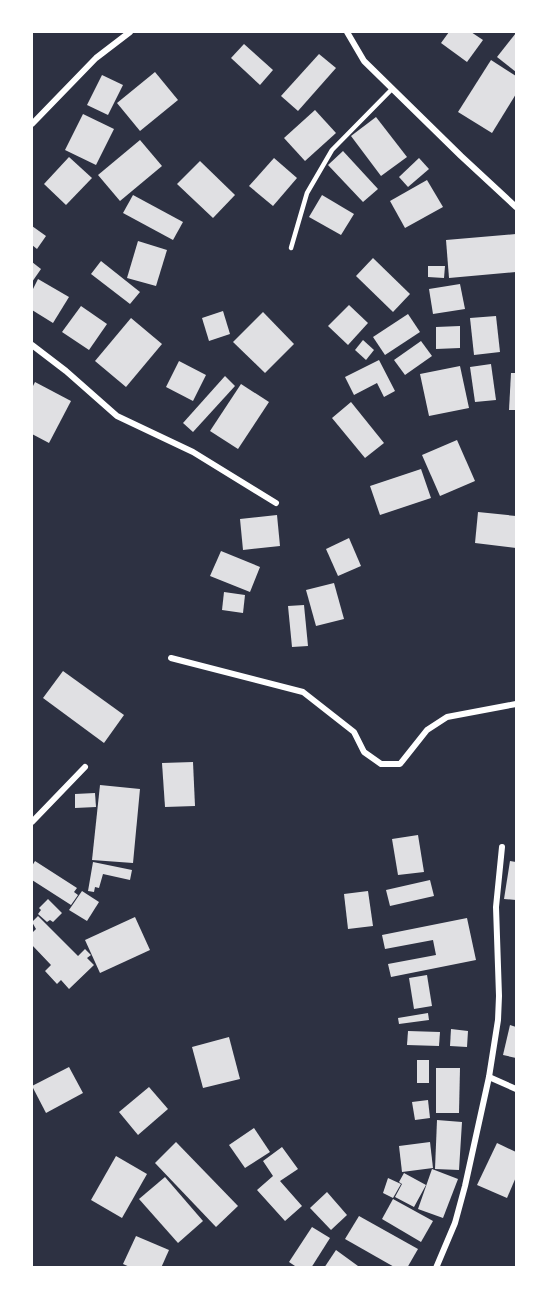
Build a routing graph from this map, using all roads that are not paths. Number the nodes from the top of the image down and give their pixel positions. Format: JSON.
{"nodes":[{"id":1,"x":130,"y":32,"type":"edge"},
{"id":2,"x":347,"y":32,"type":"edge"},
{"id":3,"x":392,"y":89,"type":"junction"},
{"id":4,"x":32,"y":124,"type":"edge"},
{"id":5,"x":516,"y":207,"type":"edge"},
{"id":6,"x":291,"y":248,"type":"dead end"},
{"id":7,"x":32,"y":345,"type":"edge"},
{"id":8,"x":276,"y":502,"type":"dead end"},
{"id":9,"x":171,"y":658,"type":"dead end"},
{"id":10,"x":516,"y":704,"type":"edge"},
{"id":11,"x":86,"y":767,"type":"dead end"},
{"id":12,"x":32,"y":822,"type":"edge"},
{"id":13,"x":502,"y":847,"type":"dead end"},
{"id":14,"x":489,"y":1077,"type":"junction"},
{"id":15,"x":516,"y":1089,"type":"edge"},
{"id":16,"x":436,"y":1268,"type":"edge"}],
"edges":[{"from":1,"to":4,"type":"street"},
{"from":2,"to":3,"type":"street"},
{"from":3,"to":5,"type":"street"},
{"from":3,"to":6,"type":"lane"},
{"from":7,"to":8,"type":"street"},
{"from":9,"to":10,"type":"street"},
{"from":11,"to":12,"type":"street"},
{"from":13,"to":14,"type":"street"},
{"from":14,"to":15,"type":"street"},
{"from":14,"to":16,"type":"street"}]}
